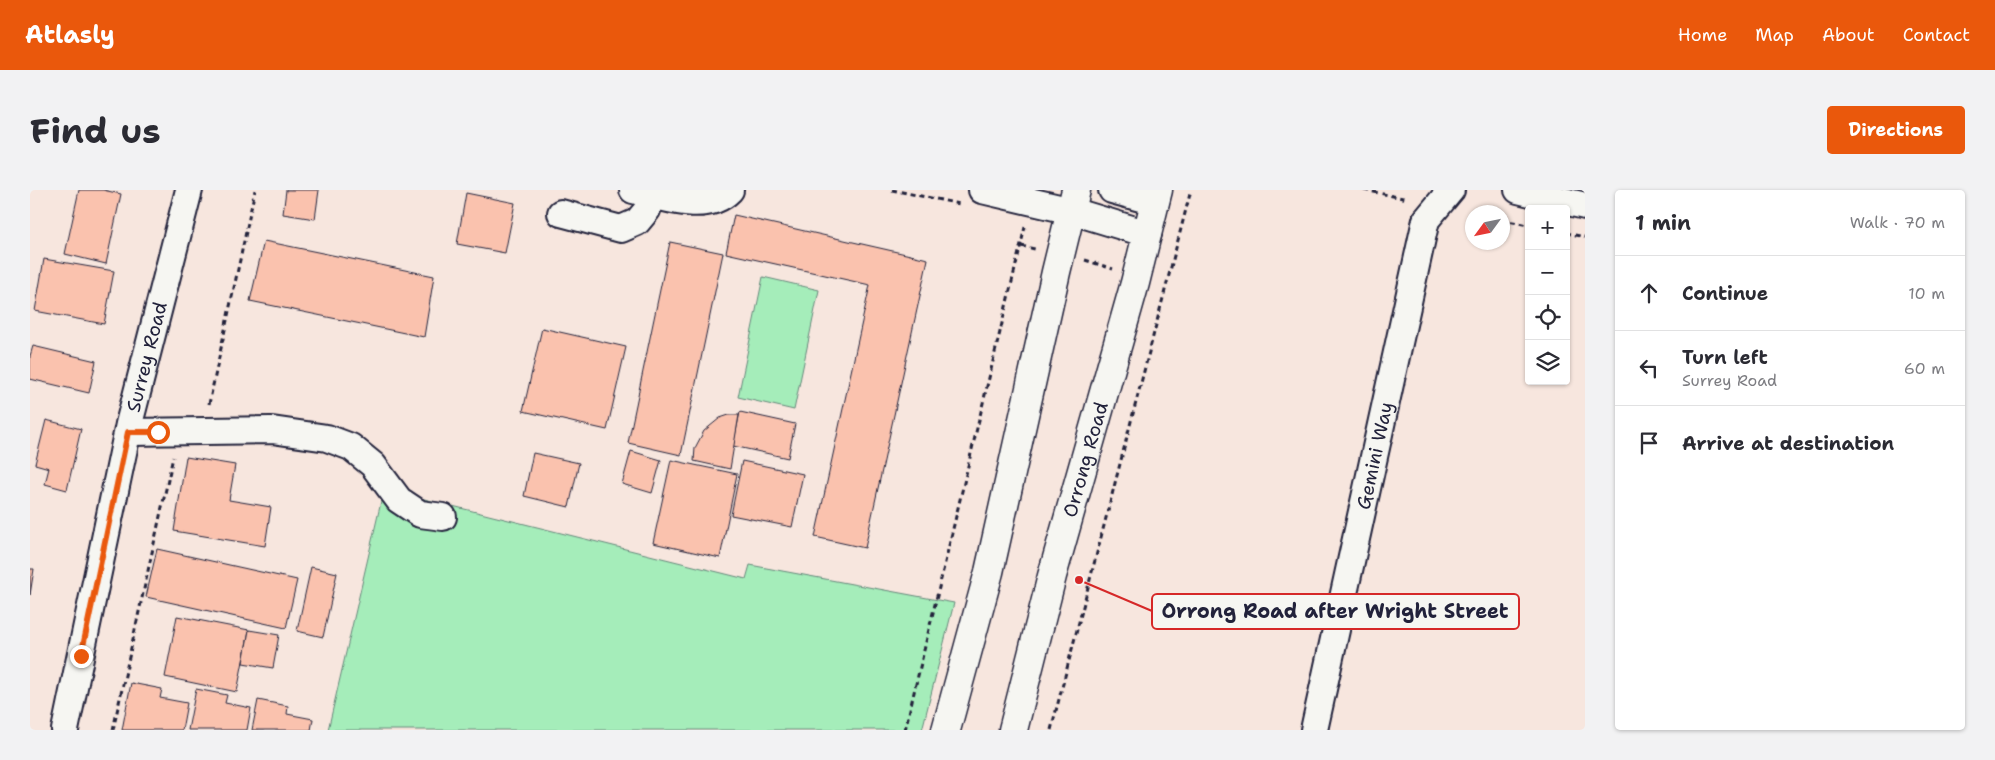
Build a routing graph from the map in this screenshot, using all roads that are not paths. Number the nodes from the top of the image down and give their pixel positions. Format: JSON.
{"nodes":[{"id":1,"x":190,"y":190,"type":"edge"},
{"id":2,"x":730,"y":190,"type":"edge"},
{"id":3,"x":982,"y":190,"type":"edge"},
{"id":4,"x":1112,"y":190,"type":"edge"},
{"id":5,"x":1451,"y":190,"type":"edge"},
{"id":6,"x":1518,"y":190,"type":"edge"},
{"id":7,"x":642,"y":192,"type":"edge"},
{"id":8,"x":1157,"y":196,"type":"edge"},
{"id":9,"x":1074,"y":201,"type":"edge"},
{"id":10,"x":1585,"y":206,"type":"edge"},
{"id":11,"x":561,"y":213,"type":"dead end"},
{"id":12,"x":1148,"y":234,"type":"junction"},
{"id":13,"x":128,"y":432,"type":"junction"},
{"id":14,"x":443,"y":517,"type":"dead end"},
{"id":15,"x":65,"y":730,"type":"edge"},
{"id":16,"x":946,"y":730,"type":"edge"},
{"id":17,"x":1013,"y":730,"type":"edge"},
{"id":18,"x":1314,"y":730,"type":"edge"}],
"edges":[{"from":1,"to":13,"type":"street","name":"Surrey Road"},
{"from":2,"to":7,"type":"street"},
{"from":3,"to":9,"type":"street"},
{"from":4,"to":8,"type":"street"},
{"from":5,"to":18,"type":"street","name":"Gemini Way"},
{"from":6,"to":10,"type":"street"},
{"from":7,"to":11,"type":"street"},
{"from":8,"to":12,"type":"highway","name":"Orrong Road"},
{"from":9,"to":12,"type":"street"},
{"from":9,"to":16,"type":"highway"},
{"from":12,"to":17,"type":"highway","name":"Orrong Road"},
{"from":13,"to":14,"type":"street"},
{"from":13,"to":15,"type":"street","name":"Surrey Road"}]}
